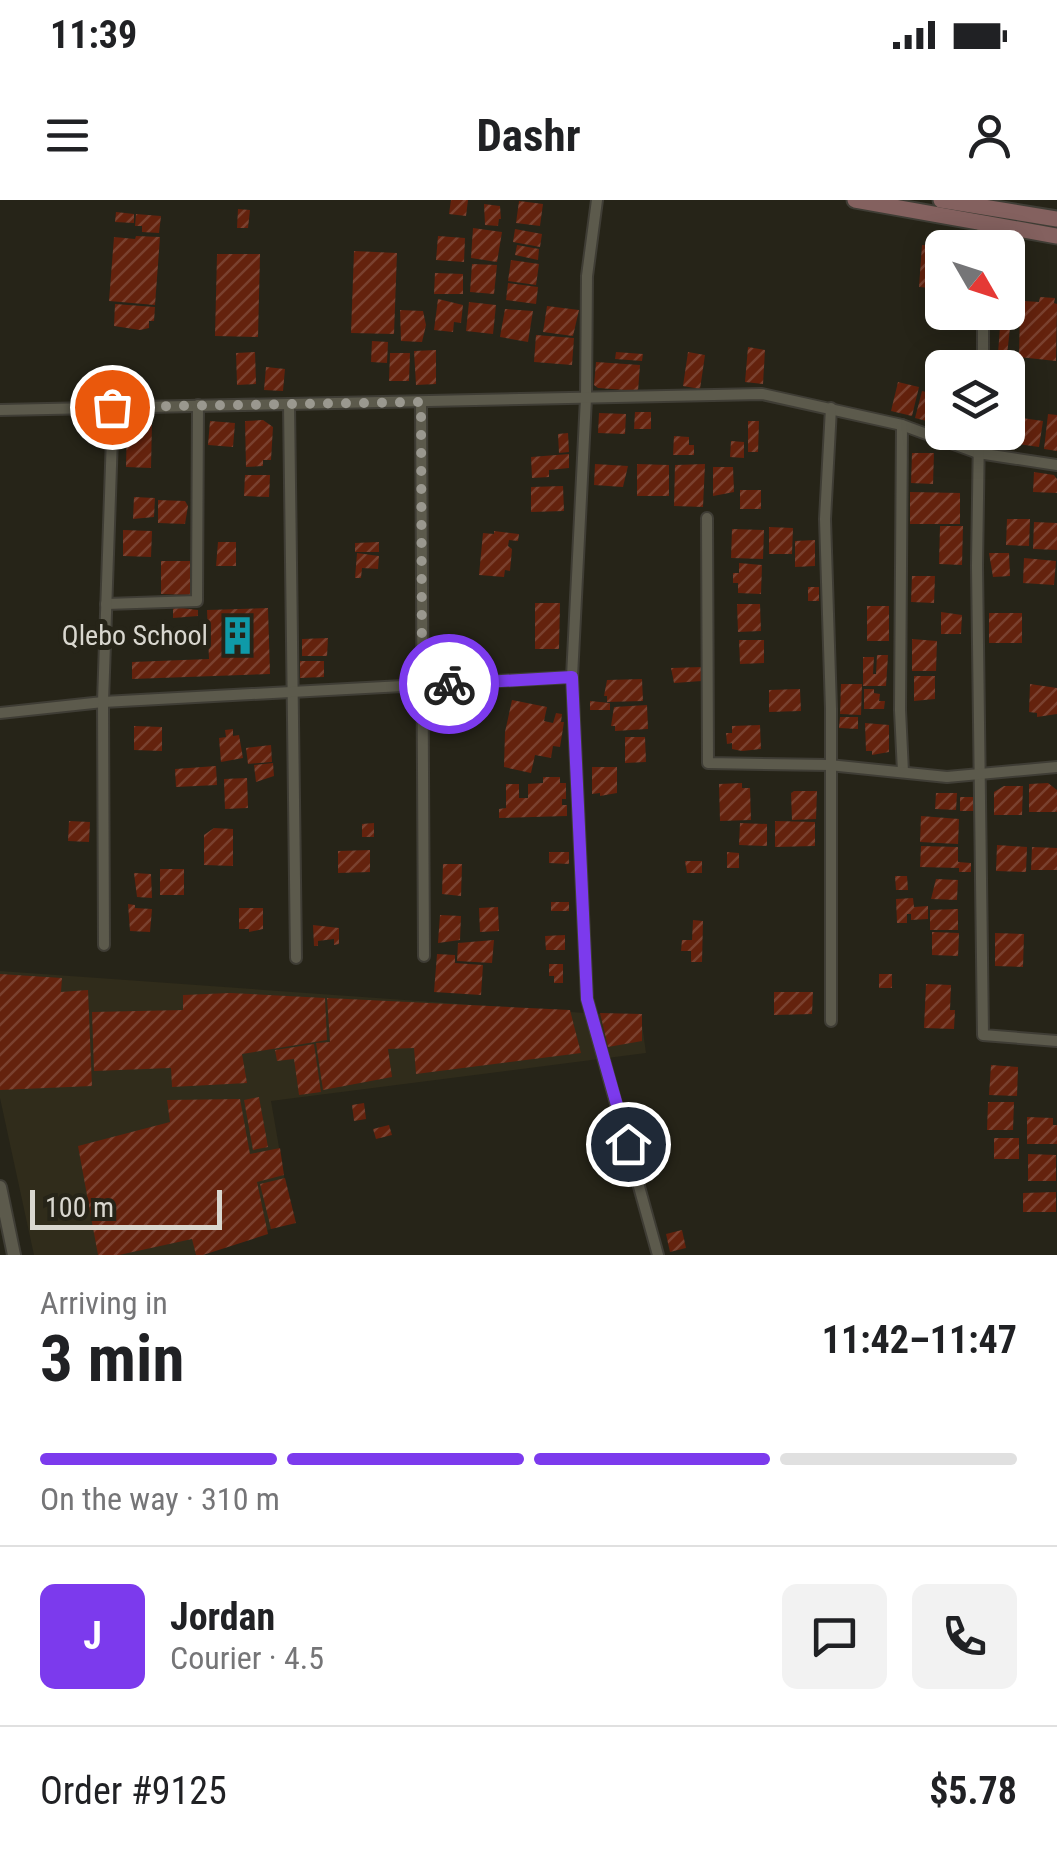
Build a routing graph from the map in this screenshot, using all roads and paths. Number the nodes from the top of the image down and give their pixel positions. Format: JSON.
{"nodes":[{"id":1,"x":597,"y":200,"type":"edge"},
{"id":2,"x":856,"y":200,"type":"edge"},
{"id":3,"x":941,"y":200,"type":"edge"},
{"id":4,"x":971,"y":202,"type":"edge"},
{"id":5,"x":1057,"y":219,"type":"edge"},
{"id":6,"x":982,"y":222,"type":"junction"},
{"id":7,"x":982,"y":230,"type":"edge"},
{"id":8,"x":1057,"y":236,"type":"edge"},
{"id":9,"x":586,"y":398,"type":"junction"},
{"id":10,"x":421,"y":402,"type":"junction"},
{"id":11,"x":289,"y":404,"type":"junction"},
{"id":12,"x":198,"y":405,"type":"junction"},
{"id":13,"x":112,"y":407,"type":"junction"},
{"id":14,"x":831,"y":408,"type":"junction"},
{"id":15,"x":0,"y":410,"type":"edge"},
{"id":16,"x":902,"y":426,"type":"junction"},
{"id":17,"x":978,"y":450,"type":"edge"},
{"id":18,"x":978,"y":453,"type":"junction"},
{"id":19,"x":1057,"y":464,"type":"edge"},
{"id":20,"x":707,"y":518,"type":"dead end"},
{"id":21,"x":106,"y":604,"type":"junction"},
{"id":22,"x":572,"y":677,"type":"junction"},
{"id":23,"x":422,"y":685,"type":"junction"},
{"id":24,"x":293,"y":693,"type":"junction"},
{"id":25,"x":103,"y":702,"type":"junction"},
{"id":26,"x":0,"y":713,"type":"edge"},
{"id":27,"x":829,"y":765,"type":"junction"},
{"id":28,"x":1057,"y":768,"type":"edge"},
{"id":29,"x":903,"y":772,"type":"junction"},
{"id":30,"x":978,"y":772,"type":"junction"},
{"id":31,"x":104,"y":945,"type":"dead end"},
{"id":32,"x":424,"y":956,"type":"dead end"},
{"id":33,"x":296,"y":958,"type":"dead end"},
{"id":34,"x":831,"y":1021,"type":"dead end"},
{"id":35,"x":1057,"y":1040,"type":"edge"},
{"id":36,"x":0,"y":1186,"type":"edge"},
{"id":37,"x":14,"y":1255,"type":"edge"},
{"id":38,"x":658,"y":1255,"type":"edge"}],
"edges":[{"from":1,"to":9,"type":"street"},
{"from":2,"to":6,"type":"main road"},
{"from":3,"to":4,"type":"main road"},
{"from":4,"to":5,"type":"main road"},
{"from":6,"to":7,"type":"street"},
{"from":6,"to":8,"type":"main road"},
{"from":9,"to":10,"type":"street"},
{"from":9,"to":14,"type":"street"},
{"from":9,"to":22,"type":"street"},
{"from":10,"to":11,"type":"street"},
{"from":10,"to":23,"type":"street"},
{"from":11,"to":12,"type":"street"},
{"from":11,"to":24,"type":"street"},
{"from":12,"to":13,"type":"street"},
{"from":12,"to":21,"type":"street"},
{"from":13,"to":15,"type":"street"},
{"from":13,"to":21,"type":"street"},
{"from":14,"to":16,"type":"street"},
{"from":14,"to":27,"type":"street"},
{"from":16,"to":18,"type":"street"},
{"from":16,"to":29,"type":"street"},
{"from":17,"to":18,"type":"street"},
{"from":18,"to":19,"type":"street"},
{"from":18,"to":30,"type":"street"},
{"from":20,"to":27,"type":"street"},
{"from":21,"to":25,"type":"street"},
{"from":22,"to":23,"type":"street"},
{"from":22,"to":38,"type":"street"},
{"from":23,"to":24,"type":"street"},
{"from":23,"to":32,"type":"street"},
{"from":24,"to":25,"type":"street"},
{"from":24,"to":33,"type":"street"},
{"from":25,"to":26,"type":"street"},
{"from":25,"to":31,"type":"street"},
{"from":27,"to":29,"type":"street"},
{"from":27,"to":34,"type":"street"},
{"from":28,"to":30,"type":"street"},
{"from":29,"to":30,"type":"street"},
{"from":30,"to":35,"type":"street"},
{"from":36,"to":37,"type":"street"}]}
